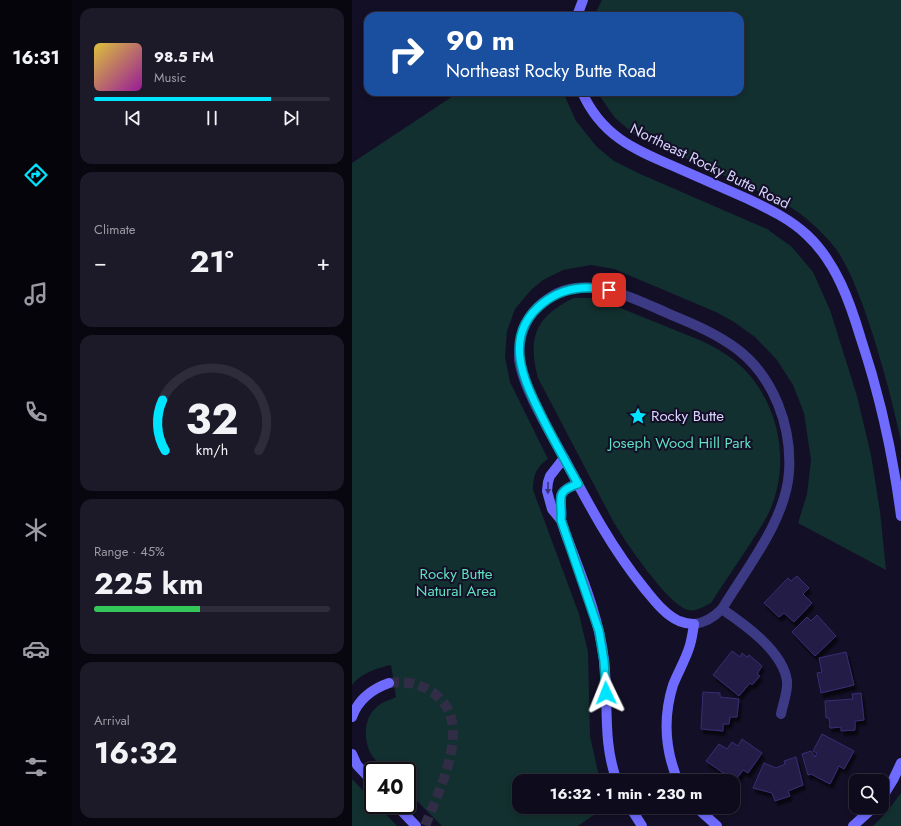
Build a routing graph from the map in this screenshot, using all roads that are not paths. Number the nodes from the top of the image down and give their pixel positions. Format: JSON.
{"nodes":[{"id":1,"x":583,"y":0,"type":"edge"},
{"id":2,"x":578,"y":12,"type":"edge"},
{"id":3,"x":584,"y":96,"type":"edge"},
{"id":4,"x":564,"y":458,"type":"junction"},
{"id":5,"x":578,"y":484,"type":"junction"},
{"id":6,"x":901,"y":516,"type":"edge"},
{"id":7,"x":561,"y":520,"type":"junction"},
{"id":8,"x":722,"y":608,"type":"junction"},
{"id":9,"x":694,"y":624,"type":"junction"},
{"id":10,"x":389,"y":683,"type":"tunnel mouth"},
{"id":11,"x":781,"y":714,"type":"dead end"},
{"id":12,"x":352,"y":717,"type":"edge"},
{"id":13,"x":352,"y":754,"type":"edge"},
{"id":14,"x":901,"y":763,"type":"edge"},
{"id":15,"x":364,"y":772,"type":"edge"},
{"id":16,"x":615,"y":774,"type":"edge"},
{"id":17,"x":675,"y":774,"type":"edge"},
{"id":18,"x":889,"y":787,"type":"edge"},
{"id":19,"x":405,"y":814,"type":"edge"},
{"id":20,"x":634,"y":814,"type":"edge"},
{"id":21,"x":704,"y":814,"type":"edge"},
{"id":22,"x":866,"y":814,"type":"edge"},
{"id":23,"x":416,"y":826,"type":"edge"},
{"id":24,"x":642,"y":826,"type":"edge"},
{"id":25,"x":717,"y":826,"type":"edge"},
{"id":26,"x":853,"y":826,"type":"edge"}],
"edges":[{"from":1,"to":2,"type":"street"},
{"from":3,"to":6,"type":"street","name":"Northeast Rocky Butte Road"},
{"from":4,"to":5,"type":"street"},
{"from":4,"to":7,"type":"street","one_way":true},
{"from":4,"to":8,"type":"street"},
{"from":5,"to":7,"type":"street"},
{"from":5,"to":9,"type":"street"},
{"from":7,"to":16,"type":"street"},
{"from":8,"to":9,"type":"street"},
{"from":8,"to":11,"type":"street"},
{"from":9,"to":17,"type":"street"},
{"from":10,"to":12,"type":"street"},
{"from":13,"to":15,"type":"street"},
{"from":14,"to":18,"type":"street"},
{"from":19,"to":23,"type":"street"},
{"from":20,"to":24,"type":"street"},
{"from":21,"to":25,"type":"street"},
{"from":22,"to":26,"type":"street"}]}
